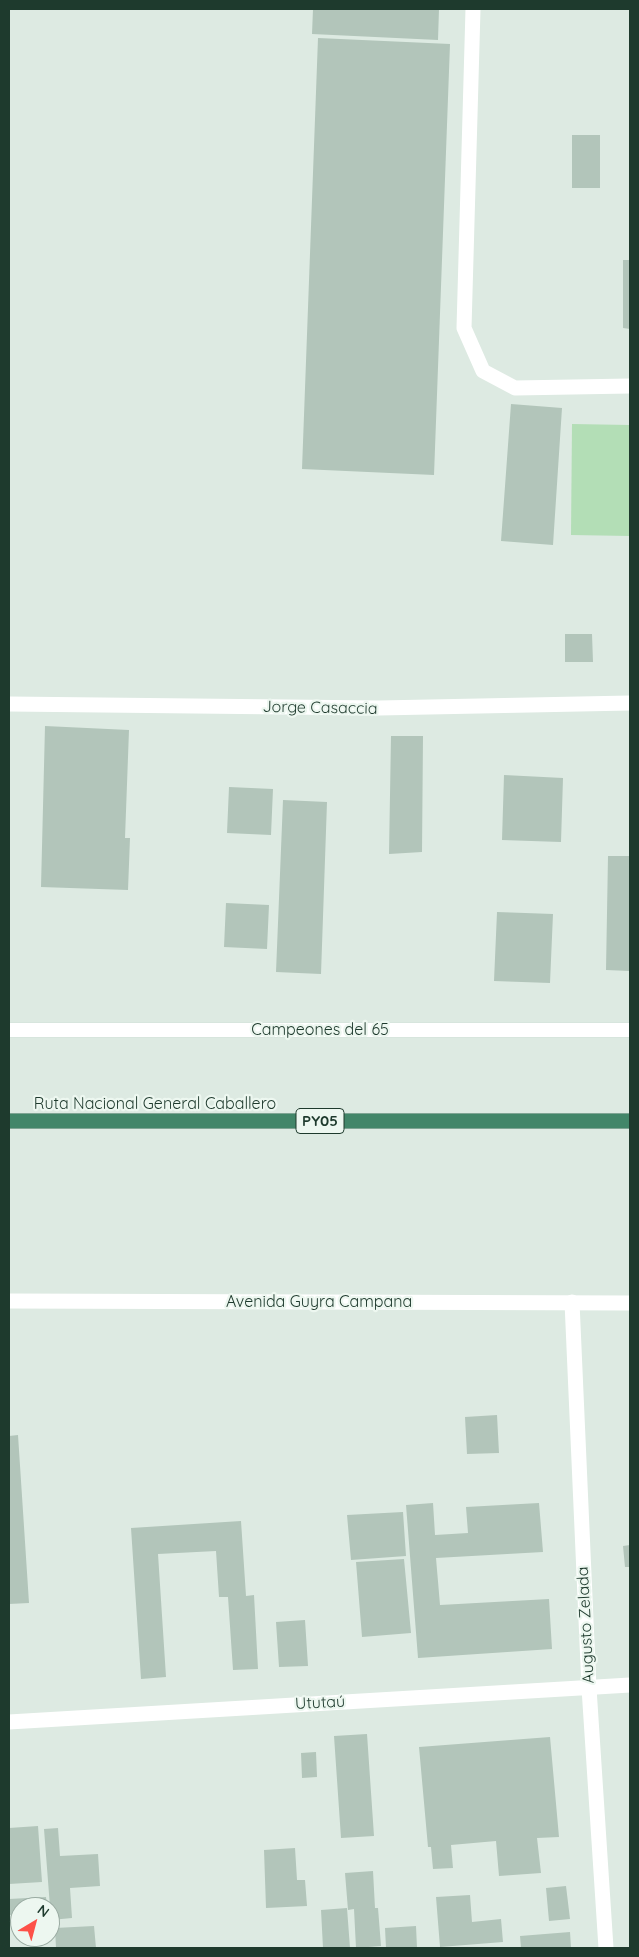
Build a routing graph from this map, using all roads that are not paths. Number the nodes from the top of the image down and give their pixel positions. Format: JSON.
{"nodes":[{"id":1,"x":473,"y":9,"type":"edge"},
{"id":2,"x":630,"y":386,"type":"edge"},
{"id":3,"x":630,"y":703,"type":"edge"},
{"id":4,"x":9,"y":704,"type":"edge"},
{"id":5,"x":9,"y":1030,"type":"edge"},
{"id":6,"x":630,"y":1030,"type":"edge"},
{"id":7,"x":9,"y":1121,"type":"edge"},
{"id":8,"x":630,"y":1121,"type":"edge"},
{"id":9,"x":9,"y":1300,"type":"edge"},
{"id":10,"x":572,"y":1302,"type":"junction"},
{"id":11,"x":630,"y":1303,"type":"edge"},
{"id":12,"x":630,"y":1685,"type":"edge"},
{"id":13,"x":589,"y":1688,"type":"junction"},
{"id":14,"x":9,"y":1722,"type":"edge"},
{"id":15,"x":606,"y":1948,"type":"edge"}],
"edges":[{"from":1,"to":2,"type":"street"},
{"from":3,"to":4,"type":"street","name":"Jorge Casaccia"},
{"from":5,"to":6,"type":"street","name":"Campeones del 65"},
{"from":7,"to":8,"type":"highway","name":"Ruta Nacional General Caballero","number":"PY05"},
{"from":9,"to":10,"type":"street","name":"Avenida Guyra Campana"},
{"from":10,"to":11,"type":"street","name":"Avenida Guyra Campana"},
{"from":10,"to":13,"type":"street","name":"Augusto Zelada"},
{"from":12,"to":13,"type":"street","name":"Ututaú"},
{"from":13,"to":14,"type":"street","name":"Ututaú"},
{"from":13,"to":15,"type":"street","name":"Augusto Zelada"}]}
